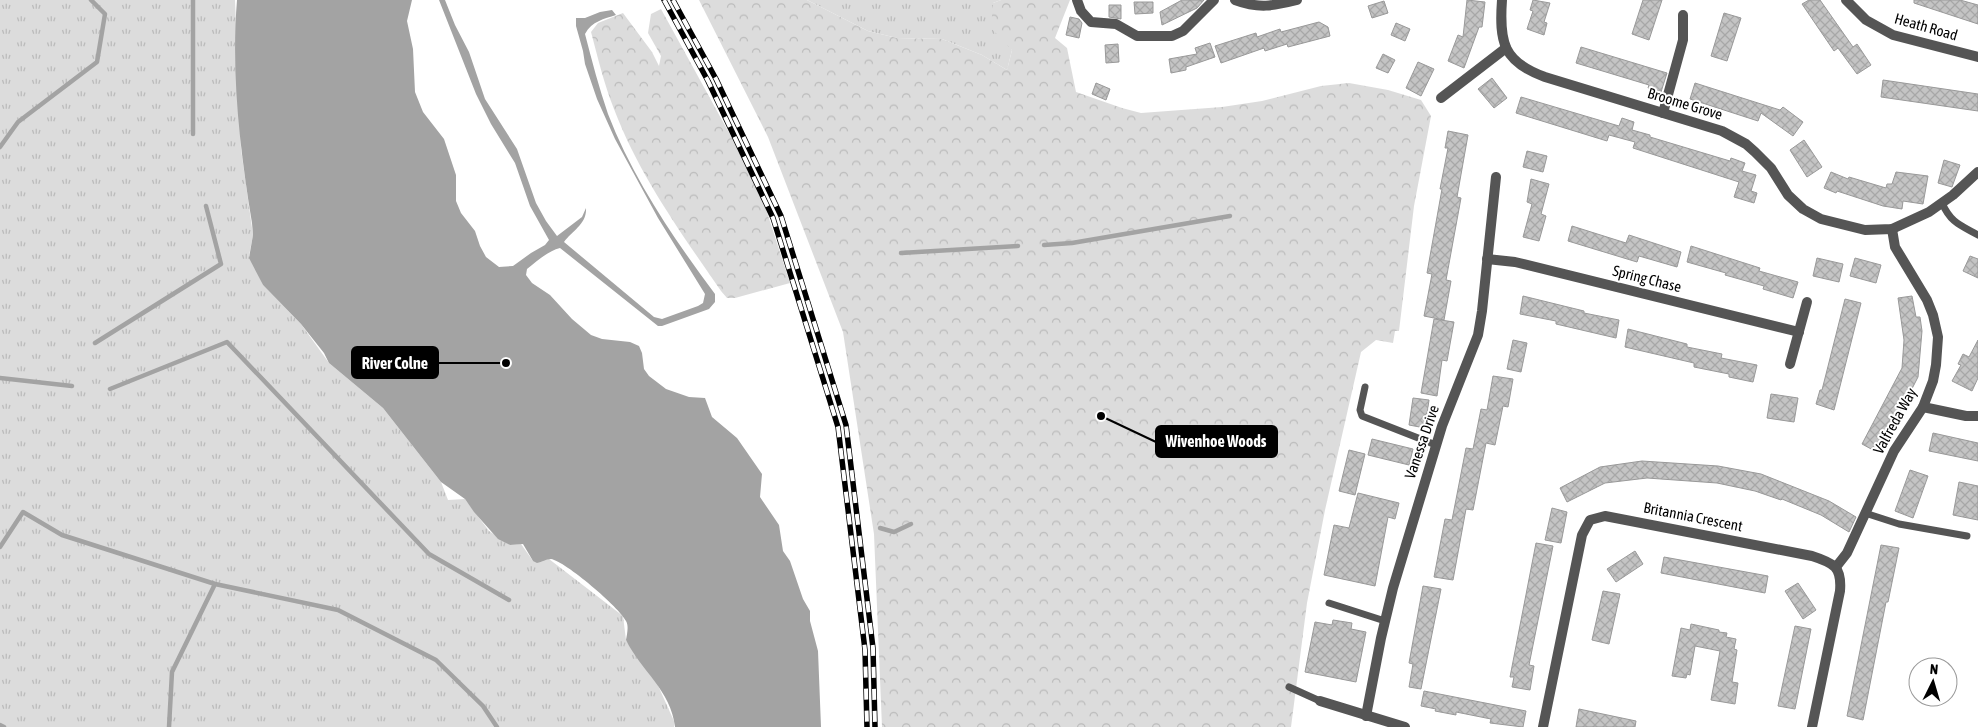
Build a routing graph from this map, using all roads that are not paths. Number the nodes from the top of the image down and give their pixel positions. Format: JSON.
{"nodes":[{"id":1,"x":1077,"y":0,"type":"edge"},
{"id":2,"x":1214,"y":0,"type":"edge"},
{"id":3,"x":1235,"y":0,"type":"edge"},
{"id":4,"x":1297,"y":0,"type":"edge"},
{"id":5,"x":1502,"y":0,"type":"edge"},
{"id":6,"x":1846,"y":0,"type":"edge"},
{"id":7,"x":1683,"y":15,"type":"dead end"},
{"id":8,"x":1506,"y":48,"type":"junction"},
{"id":9,"x":1978,"y":57,"type":"edge"},
{"id":10,"x":1441,"y":98,"type":"dead end"},
{"id":11,"x":1663,"y":113,"type":"junction"},
{"id":12,"x":1978,"y":172,"type":"edge"},
{"id":13,"x":1496,"y":177,"type":"dead end"},
{"id":14,"x":1942,"y":203,"type":"junction"},
{"id":15,"x":1892,"y":229,"type":"junction"},
{"id":16,"x":1978,"y":235,"type":"edge"},
{"id":17,"x":1487,"y":259,"type":"junction"},
{"id":18,"x":1807,"y":302,"type":"dead end"},
{"id":19,"x":1799,"y":332,"type":"junction"},
{"id":20,"x":1790,"y":364,"type":"dead end"},
{"id":21,"x":1365,"y":387,"type":"dead end"},
{"id":22,"x":1924,"y":407,"type":"junction"},
{"id":23,"x":1978,"y":416,"type":"edge"},
{"id":24,"x":1436,"y":445,"type":"junction"},
{"id":25,"x":1866,"y":513,"type":"junction"},
{"id":26,"x":1967,"y":536,"type":"dead end"},
{"id":27,"x":1836,"y":567,"type":"junction"},
{"id":28,"x":1329,"y":603,"type":"dead end"},
{"id":29,"x":1385,"y":621,"type":"junction"},
{"id":30,"x":1289,"y":687,"type":"dead end"},
{"id":31,"x":1320,"y":700,"type":"joint"},
{"id":32,"x":1366,"y":716,"type":"junction"},
{"id":33,"x":1405,"y":727,"type":"edge"},
{"id":34,"x":1543,"y":727,"type":"edge"},
{"id":35,"x":1812,"y":727,"type":"edge"}],
"edges":[{"from":1,"to":2,"type":"street"},
{"from":3,"to":4,"type":"street"},
{"from":5,"to":8,"type":"street"},
{"from":6,"to":9,"type":"street","name":"Heath Road"},
{"from":7,"to":11,"type":"street"},
{"from":8,"to":10,"type":"street"},
{"from":8,"to":11,"type":"street","name":"Broome Grove"},
{"from":11,"to":15,"type":"street","name":"Broome Grove"},
{"from":12,"to":14,"type":"street"},
{"from":13,"to":17,"type":"street","name":"Vanessa Drive"},
{"from":14,"to":15,"type":"street"},
{"from":14,"to":16,"type":"lane"},
{"from":15,"to":22,"type":"street","name":"Valfreda Way"},
{"from":17,"to":19,"type":"street","name":"Spring Chase"},
{"from":17,"to":24,"type":"street","name":"Vanessa Drive"},
{"from":18,"to":19,"type":"street"},
{"from":19,"to":20,"type":"street"},
{"from":21,"to":24,"type":"lane"},
{"from":22,"to":23,"type":"street"},
{"from":22,"to":25,"type":"street","name":"Valfreda Way"},
{"from":24,"to":29,"type":"street","name":"Vanessa Drive"},
{"from":25,"to":26,"type":"lane"},
{"from":25,"to":27,"type":"street","name":"Valfreda Way"},
{"from":27,"to":34,"type":"street","name":"Britannia Crescent"},
{"from":27,"to":35,"type":"street"},
{"from":28,"to":29,"type":"lane"},
{"from":29,"to":32,"type":"street","name":"Vanessa Drive"},
{"from":30,"to":31,"type":"lane"},
{"from":31,"to":32,"type":"street"},
{"from":32,"to":33,"type":"street"}]}
